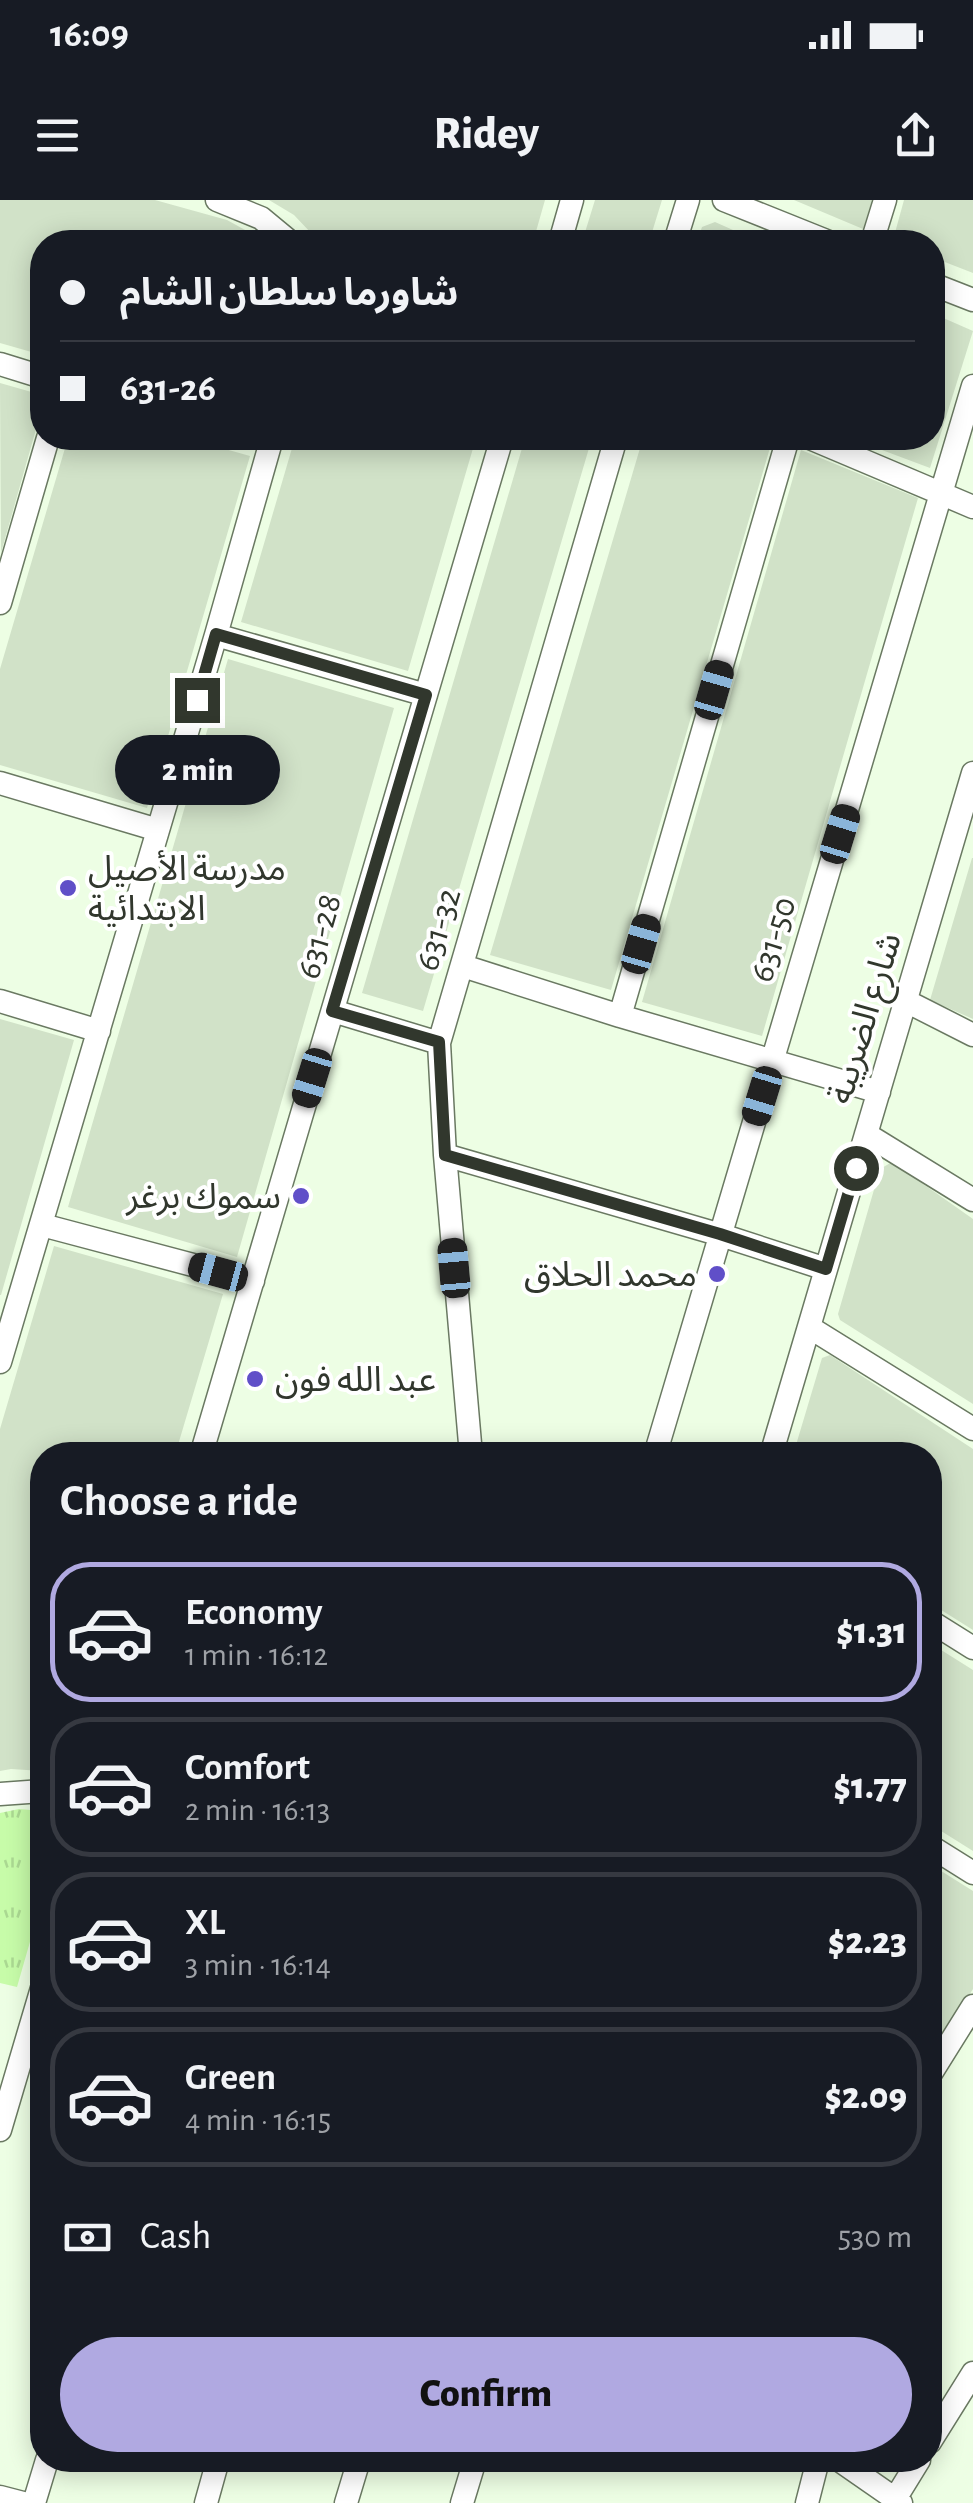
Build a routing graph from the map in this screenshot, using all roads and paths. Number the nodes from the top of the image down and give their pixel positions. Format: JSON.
{"nodes":[{"id":1,"x":216,"y":200,"type":"edge"},
{"id":2,"x":572,"y":200,"type":"edge"},
{"id":3,"x":688,"y":200,"type":"edge"},
{"id":4,"x":724,"y":200,"type":"edge"},
{"id":5,"x":886,"y":200,"type":"edge"},
{"id":6,"x":276,"y":230,"type":"edge"},
{"id":7,"x":563,"y":230,"type":"edge"},
{"id":8,"x":679,"y":230,"type":"edge"},
{"id":9,"x":798,"y":230,"type":"edge"},
{"id":10,"x":876,"y":230,"type":"edge"},
{"id":11,"x":945,"y":289,"type":"edge"},
{"id":12,"x":973,"y":300,"type":"edge"},
{"id":13,"x":0,"y":364,"type":"edge"},
{"id":14,"x":30,"y":373,"type":"edge"},
{"id":15,"x":973,"y":386,"type":"edge"},
{"id":16,"x":45,"y":450,"type":"edge"},
{"id":17,"x":261,"y":450,"type":"edge"},
{"id":18,"x":498,"y":450,"type":"edge"},
{"id":19,"x":612,"y":450,"type":"edge"},
{"id":20,"x":785,"y":450,"type":"edge"},
{"id":21,"x":838,"y":450,"type":"edge"},
{"id":22,"x":942,"y":495,"type":"junction"},
{"id":23,"x":973,"y":506,"type":"edge"},
{"id":24,"x":0,"y":603,"type":"edge"},
{"id":25,"x":216,"y":634,"type":"junction"},
{"id":26,"x":426,"y":695,"type":"junction"},
{"id":27,"x":973,"y":773,"type":"edge"},
{"id":28,"x":0,"y":783,"type":"edge"},
{"id":29,"x":967,"y":815,"type":"edge"},
{"id":30,"x":158,"y":830,"type":"junction"},
{"id":31,"x":462,"y":966,"type":"junction"},
{"id":32,"x":906,"y":1001,"type":"junction"},
{"id":33,"x":0,"y":1002,"type":"edge"},
{"id":34,"x":332,"y":1011,"type":"junction"},
{"id":35,"x":620,"y":1016,"type":"junction"},
{"id":36,"x":99,"y":1031,"type":"junction"},
{"id":37,"x":973,"y":1035,"type":"edge"},
{"id":38,"x":439,"y":1042,"type":"junction"},
{"id":39,"x":772,"y":1061,"type":"junction"},
{"id":40,"x":878,"y":1092,"type":"junction"},
{"id":41,"x":866,"y":1134,"type":"junction"},
{"id":42,"x":445,"y":1155,"type":"junction"},
{"id":43,"x":973,"y":1200,"type":"edge"},
{"id":44,"x":42,"y":1224,"type":"junction"},
{"id":45,"x":720,"y":1234,"type":"junction"},
{"id":46,"x":826,"y":1269,"type":"junction"},
{"id":47,"x":252,"y":1281,"type":"junction"},
{"id":48,"x":809,"y":1328,"type":"junction"},
{"id":49,"x":0,"y":1362,"type":"edge"},
{"id":50,"x":973,"y":1429,"type":"edge"},
{"id":51,"x":206,"y":1442,"type":"edge"},
{"id":52,"x":469,"y":1442,"type":"edge"},
{"id":53,"x":659,"y":1442,"type":"edge"},
{"id":54,"x":776,"y":1442,"type":"edge"},
{"id":55,"x":942,"y":1629,"type":"edge"},
{"id":56,"x":973,"y":1648,"type":"edge"},
{"id":57,"x":30,"y":1792,"type":"edge"},
{"id":58,"x":0,"y":1794,"type":"edge"},
{"id":59,"x":942,"y":1854,"type":"edge"},
{"id":60,"x":973,"y":1874,"type":"edge"},
{"id":61,"x":973,"y":2006,"type":"edge"},
{"id":62,"x":30,"y":2029,"type":"edge"},
{"id":63,"x":942,"y":2053,"type":"edge"},
{"id":64,"x":0,"y":2130,"type":"edge"},
{"id":65,"x":973,"y":2373,"type":"edge"},
{"id":66,"x":942,"y":2423,"type":"edge"},
{"id":67,"x":43,"y":2472,"type":"edge"},
{"id":68,"x":215,"y":2472,"type":"edge"},
{"id":69,"x":355,"y":2472,"type":"edge"},
{"id":70,"x":471,"y":2472,"type":"edge"},
{"id":71,"x":815,"y":2472,"type":"edge"},
{"id":72,"x":857,"y":2472,"type":"edge"},
{"id":73,"x":913,"y":2472,"type":"edge"},
{"id":74,"x":0,"y":2497,"type":"edge"},
{"id":75,"x":898,"y":2501,"type":"edge"},
{"id":76,"x":24,"y":2503,"type":"edge"},
{"id":77,"x":34,"y":2503,"type":"edge"},
{"id":78,"x":206,"y":2503,"type":"edge"},
{"id":79,"x":346,"y":2503,"type":"edge"},
{"id":80,"x":462,"y":2503,"type":"edge"},
{"id":81,"x":806,"y":2503,"type":"edge"}],
"edges":[{"from":1,"to":6,"type":"street"},
{"from":2,"to":7,"type":"street"},
{"from":3,"to":8,"type":"street"},
{"from":4,"to":9,"type":"street"},
{"from":5,"to":10,"type":"street"},
{"from":11,"to":12,"type":"street"},
{"from":13,"to":14,"type":"street"},
{"from":15,"to":22,"type":"street","name":"631-50"},
{"from":16,"to":24,"type":"street"},
{"from":17,"to":25,"type":"street"},
{"from":18,"to":26,"type":"street","name":"631-28"},
{"from":19,"to":31,"type":"street","name":"631-32"},
{"from":20,"to":35,"type":"street"},
{"from":21,"to":22,"type":"street"},
{"from":22,"to":23,"type":"street"},
{"from":22,"to":39,"type":"street","name":"631-50"},
{"from":25,"to":26,"type":"street"},
{"from":25,"to":30,"type":"street"},
{"from":26,"to":34,"type":"street","name":"631-28"},
{"from":27,"to":29,"type":"street","name":"شارع الضريبة"},
{"from":28,"to":30,"type":"street"},
{"from":29,"to":32,"type":"street","name":"شارع الضريبة"},
{"from":30,"to":36,"type":"street"},
{"from":31,"to":35,"type":"street"},
{"from":31,"to":38,"type":"street","name":"631-32"},
{"from":32,"to":37,"type":"street"},
{"from":32,"to":40,"type":"street","name":"شارع الضريبة"},
{"from":33,"to":36,"type":"street"},
{"from":34,"to":38,"type":"street"},
{"from":34,"to":47,"type":"street","name":"631-28"},
{"from":35,"to":39,"type":"street"},
{"from":36,"to":44,"type":"street"},
{"from":38,"to":42,"type":"street","name":"631-32"},
{"from":39,"to":40,"type":"street"},
{"from":39,"to":45,"type":"street","name":"631-50"},
{"from":40,"to":41,"type":"street","name":"شارع الضريبة"},
{"from":41,"to":43,"type":"street"},
{"from":41,"to":46,"type":"street","name":"شارع الضريبة"},
{"from":42,"to":45,"type":"street"},
{"from":42,"to":52,"type":"street","name":"631-32"},
{"from":44,"to":47,"type":"street"},
{"from":44,"to":49,"type":"street"},
{"from":45,"to":46,"type":"street"},
{"from":45,"to":53,"type":"street","name":"631-50"},
{"from":46,"to":48,"type":"street","name":"شارع الضريبة"},
{"from":47,"to":51,"type":"street","name":"631-28"},
{"from":48,"to":50,"type":"street"},
{"from":48,"to":54,"type":"street","name":"شارع الضريبة"},
{"from":55,"to":56,"type":"street"},
{"from":57,"to":58,"type":"street"},
{"from":59,"to":60,"type":"street"},
{"from":61,"to":63,"type":"street"},
{"from":62,"to":64,"type":"street"},
{"from":65,"to":66,"type":"street"},
{"from":67,"to":77,"type":"street"},
{"from":68,"to":78,"type":"street"},
{"from":69,"to":79,"type":"street"},
{"from":70,"to":80,"type":"street"},
{"from":71,"to":81,"type":"street"},
{"from":72,"to":75,"type":"street"},
{"from":73,"to":75,"type":"street"},
{"from":74,"to":76,"type":"street"}]}
